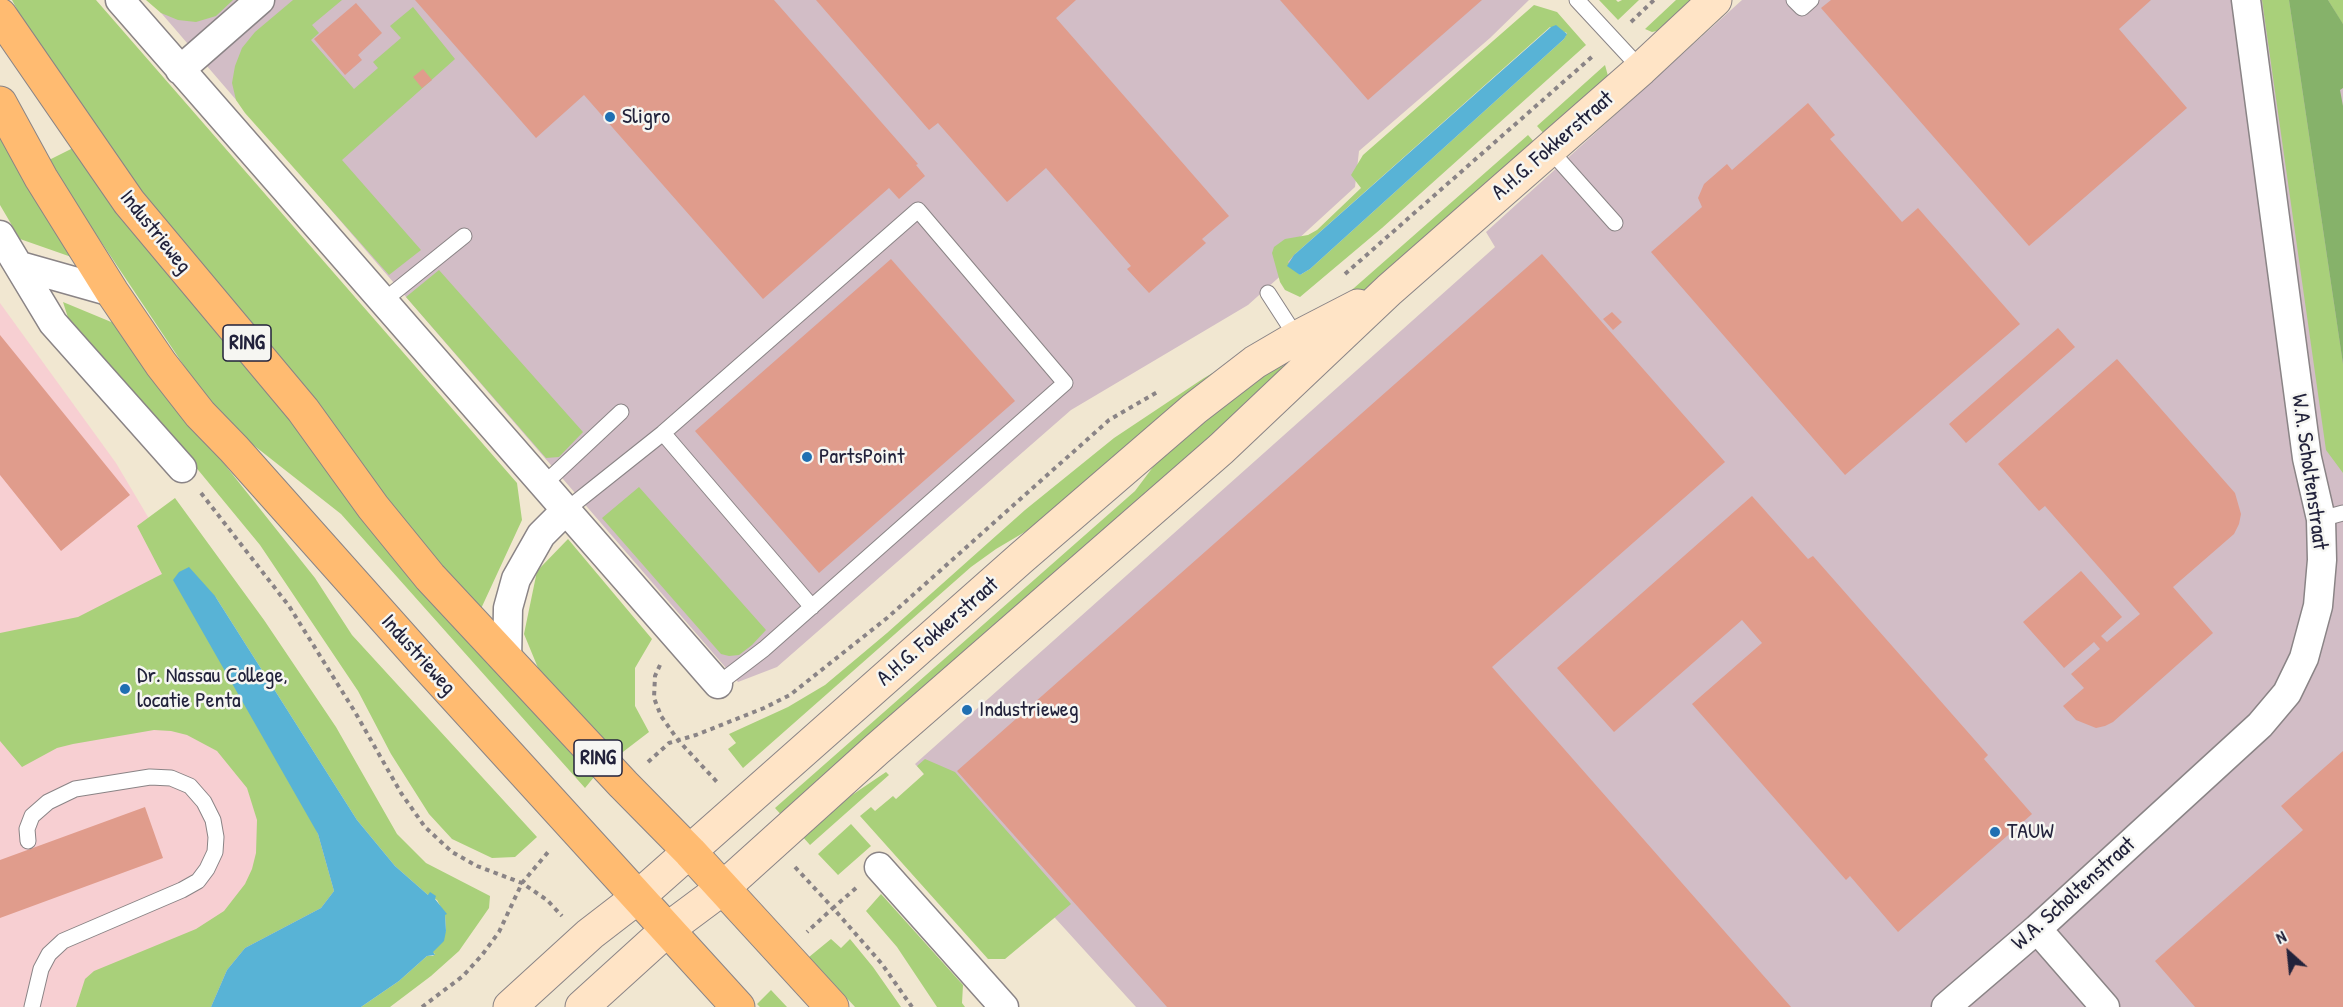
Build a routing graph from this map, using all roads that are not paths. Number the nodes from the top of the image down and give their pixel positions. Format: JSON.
{"nodes":[{"id":1,"x":120,"y":0,"type":"edge"},
{"id":2,"x":260,"y":0,"type":"edge"},
{"id":3,"x":1577,"y":0,"type":"edge"},
{"id":4,"x":1715,"y":0,"type":"edge"},
{"id":5,"x":1794,"y":0,"type":"edge"},
{"id":6,"x":1810,"y":0,"type":"edge"},
{"id":7,"x":2246,"y":0,"type":"edge"},
{"id":8,"x":0,"y":15,"type":"edge"},
{"id":9,"x":1641,"y":69,"type":"junction"},
{"id":10,"x":180,"y":70,"type":"junction"},
{"id":11,"x":0,"y":103,"type":"edge"},
{"id":12,"x":1550,"y":150,"type":"junction"},
{"id":13,"x":1615,"y":223,"type":"dead end"},
{"id":14,"x":0,"y":235,"type":"edge"},
{"id":15,"x":464,"y":236,"type":"dead end"},
{"id":16,"x":20,"y":266,"type":"junction"},
{"id":17,"x":112,"y":292,"type":"junction"},
{"id":18,"x":1268,"y":293,"type":"dead end"},
{"id":19,"x":382,"y":302,"type":"junction"},
{"id":20,"x":1306,"y":350,"type":"junction"},
{"id":21,"x":621,"y":412,"type":"dead end"},
{"id":22,"x":663,"y":433,"type":"junction"},
{"id":23,"x":182,"y":468,"type":"road end"},
{"id":24,"x":543,"y":485,"type":"junction"},
{"id":25,"x":565,"y":511,"type":"junction"},
{"id":26,"x":2332,"y":516,"type":"edge"},
{"id":27,"x":812,"y":607,"type":"junction"},
{"id":28,"x":507,"y":662,"type":"junction"},
{"id":29,"x":718,"y":684,"type":"joint"},
{"id":30,"x":28,"y":841,"type":"dead end"},
{"id":31,"x":690,"y":852,"type":"junction"},
{"id":32,"x":879,"y":867,"type":"dead end"},
{"id":33,"x":723,"y":888,"type":"junction"},
{"id":34,"x":638,"y":897,"type":"junction"},
{"id":35,"x":668,"y":929,"type":"junction"},
{"id":36,"x":2037,"y":929,"type":"junction"},
{"id":37,"x":32,"y":1007,"type":"edge"},
{"id":38,"x":510,"y":1007,"type":"edge"},
{"id":39,"x":582,"y":1007,"type":"edge"},
{"id":40,"x":738,"y":1007,"type":"edge"},
{"id":41,"x":832,"y":1007,"type":"edge"},
{"id":42,"x":1004,"y":1007,"type":"edge"},
{"id":43,"x":1946,"y":1007,"type":"edge"},
{"id":44,"x":2105,"y":1007,"type":"edge"}],
"edges":[{"from":1,"to":10,"type":"street"},
{"from":2,"to":10,"type":"street"},
{"from":3,"to":9,"type":"lane"},
{"from":4,"to":9,"type":"street","name":"A.H.G. Fokkerstraat"},
{"from":5,"to":6,"type":"lane"},
{"from":7,"to":26,"type":"street","name":"W.A. Scholtenstraat"},
{"from":8,"to":28,"type":"main road","name":"Industrieweg","number":"RING"},
{"from":9,"to":12,"type":"street","name":"A.H.G. Fokkerstraat"},
{"from":10,"to":19,"type":"street"},
{"from":11,"to":17,"type":"main road","name":"Industrieweg"},
{"from":12,"to":13,"type":"lane"},
{"from":12,"to":20,"type":"street","name":"A.H.G. Fokkerstraat"},
{"from":14,"to":16,"type":"street"},
{"from":15,"to":19,"type":"lane"},
{"from":16,"to":17,"type":"street"},
{"from":16,"to":23,"type":"street"},
{"from":17,"to":34,"type":"main road","name":"Industrieweg"},
{"from":18,"to":20,"type":"lane"},
{"from":19,"to":24,"type":"street"},
{"from":20,"to":31,"type":"street","name":"A.H.G. Fokkerstraat"},
{"from":20,"to":33,"type":"street","name":"A.H.G. Fokkerstraat"},
{"from":21,"to":24,"type":"lane"},
{"from":22,"to":25,"type":"lane"},
{"from":22,"to":27,"type":"lane"},
{"from":22,"to":27,"type":"lane"},
{"from":24,"to":25,"type":"street"},
{"from":25,"to":28,"type":"street"},
{"from":25,"to":29,"type":"street"},
{"from":26,"to":36,"type":"street","name":"W.A. Scholtenstraat"},
{"from":27,"to":29,"type":"lane"},
{"from":28,"to":31,"type":"main road","name":"Industrieweg","number":"RING"},
{"from":30,"to":37,"type":"lane"},
{"from":31,"to":33,"type":"main road","name":"Industrieweg","number":"RING"},
{"from":31,"to":34,"type":"street","name":"A.H.G. Fokkerstraat"},
{"from":32,"to":42,"type":"street"},
{"from":33,"to":35,"type":"street","name":"A.H.G. Fokkerstraat"},
{"from":33,"to":41,"type":"main road","name":"Industrieweg","number":"RING"},
{"from":34,"to":35,"type":"main road","name":"Industrieweg"},
{"from":34,"to":38,"type":"street","name":"A.H.G. Fokkerstraat"},
{"from":35,"to":39,"type":"street","name":"A.H.G. Fokkerstraat"},
{"from":35,"to":40,"type":"main road","name":"Industrieweg"},
{"from":36,"to":43,"type":"street","name":"W.A. Scholtenstraat"},
{"from":36,"to":44,"type":"street"}]}
